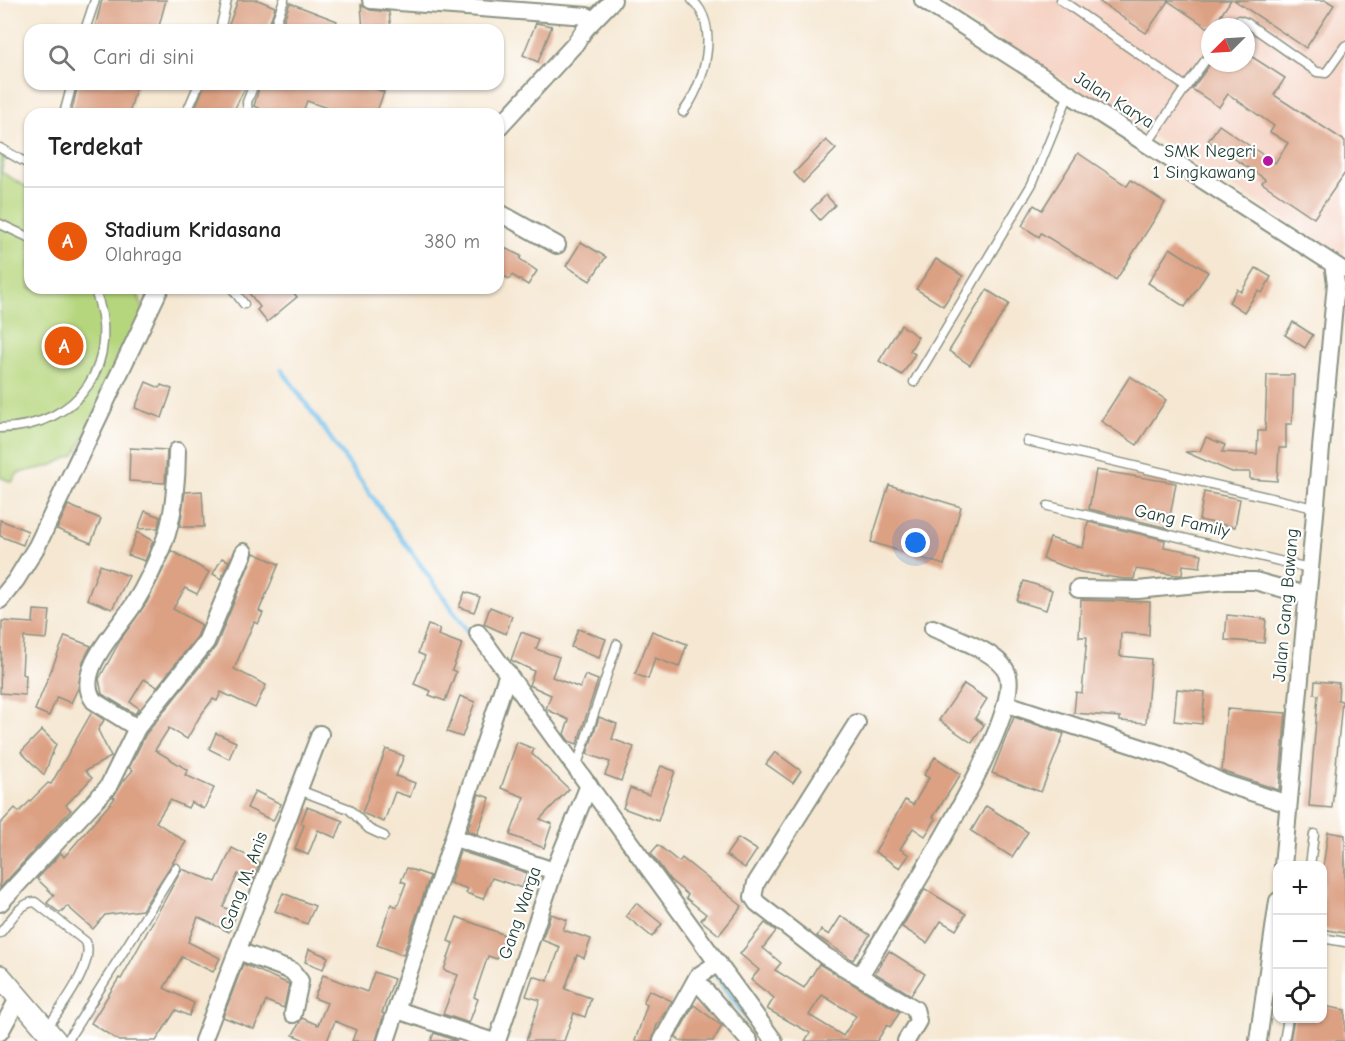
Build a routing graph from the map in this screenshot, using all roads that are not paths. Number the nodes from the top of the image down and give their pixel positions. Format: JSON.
{"nodes":[{"id":1,"x":95,"y":0,"type":"edge"},
{"id":2,"x":227,"y":0,"type":"edge"},
{"id":3,"x":284,"y":0,"type":"edge"},
{"id":4,"x":371,"y":0,"type":"edge"},
{"id":5,"x":613,"y":0,"type":"edge"},
{"id":6,"x":692,"y":0,"type":"edge"},
{"id":7,"x":923,"y":0,"type":"edge"},
{"id":8,"x":1061,"y":0,"type":"edge"},
{"id":9,"x":377,"y":1,"type":"edge"},
{"id":10,"x":87,"y":24,"type":"edge"},
{"id":11,"x":221,"y":24,"type":"edge"},
{"id":12,"x":275,"y":24,"type":"edge"},
{"id":13,"x":587,"y":27,"type":"junction"},
{"id":14,"x":1255,"y":29,"type":"edge"},
{"id":15,"x":1345,"y":46,"type":"edge"},
{"id":16,"x":1201,"y":66,"type":"edge"},
{"id":17,"x":1186,"y":87,"type":"junction"},
{"id":18,"x":70,"y":90,"type":"edge"},
{"id":19,"x":196,"y":90,"type":"edge"},
{"id":20,"x":252,"y":90,"type":"edge"},
{"id":21,"x":1069,"y":94,"type":"junction"},
{"id":22,"x":66,"y":108,"type":"edge"},
{"id":23,"x":189,"y":108,"type":"edge"},
{"id":24,"x":248,"y":108,"type":"edge"},
{"id":25,"x":683,"y":112,"type":"dead end"},
{"id":26,"x":504,"y":121,"type":"edge"},
{"id":27,"x":1147,"y":144,"type":"junction"},
{"id":28,"x":0,"y":148,"type":"edge"},
{"id":29,"x":24,"y":162,"type":"edge"},
{"id":30,"x":504,"y":215,"type":"edge"},
{"id":31,"x":0,"y":224,"type":"edge"},
{"id":32,"x":24,"y":235,"type":"edge"},
{"id":33,"x":557,"y":245,"type":"dead end"},
{"id":34,"x":1339,"y":268,"type":"edge"},
{"id":35,"x":96,"y":294,"type":"edge"},
{"id":36,"x":157,"y":294,"type":"edge"},
{"id":37,"x":236,"y":294,"type":"edge"},
{"id":38,"x":244,"y":304,"type":"dead end"},
{"id":39,"x":914,"y":382,"type":"dead end"},
{"id":40,"x":0,"y":428,"type":"edge"},
{"id":41,"x":1027,"y":441,"type":"dead end"},
{"id":42,"x":177,"y":451,"type":"dead end"},
{"id":43,"x":1048,"y":507,"type":"dead end"},
{"id":44,"x":1314,"y":508,"type":"junction"},
{"id":45,"x":244,"y":552,"type":"dead end"},
{"id":46,"x":1309,"y":568,"type":"junction"},
{"id":47,"x":1078,"y":589,"type":"dead end"},
{"id":48,"x":1306,"y":595,"type":"junction"},
{"id":49,"x":0,"y":600,"type":"edge"},
{"id":50,"x":933,"y":628,"type":"dead end"},
{"id":51,"x":478,"y":633,"type":"dead end"},
{"id":52,"x":617,"y":644,"type":"dead end"},
{"id":53,"x":505,"y":681,"type":"junction"},
{"id":54,"x":1007,"y":704,"type":"junction"},
{"id":55,"x":857,"y":723,"type":"dead end"},
{"id":56,"x":137,"y":728,"type":"junction"},
{"id":57,"x":320,"y":734,"type":"dead end"},
{"id":58,"x":576,"y":768,"type":"junction"},
{"id":59,"x":299,"y":790,"type":"junction"},
{"id":60,"x":586,"y":791,"type":"junction"},
{"id":61,"x":1288,"y":804,"type":"junction"},
{"id":62,"x":1314,"y":834,"type":"dead end"},
{"id":63,"x":384,"y":836,"type":"dead end"},
{"id":64,"x":455,"y":838,"type":"junction"},
{"id":65,"x":1283,"y":861,"type":"edge"},
{"id":66,"x":1311,"y":861,"type":"edge"},
{"id":67,"x":177,"y":868,"type":"dead end"},
{"id":68,"x":554,"y":871,"type":"junction"},
{"id":69,"x":0,"y":903,"type":"edge"},
{"id":70,"x":0,"y":933,"type":"edge"},
{"id":71,"x":1327,"y":939,"type":"edge"},
{"id":72,"x":1345,"y":942,"type":"edge"},
{"id":73,"x":1273,"y":948,"type":"edge"},
{"id":74,"x":238,"y":951,"type":"junction"},
{"id":75,"x":707,"y":970,"type":"junction"},
{"id":76,"x":0,"y":976,"type":"edge"},
{"id":77,"x":860,"y":976,"type":"junction"},
{"id":78,"x":19,"y":997,"type":"junction"},
{"id":79,"x":397,"y":1010,"type":"junction"},
{"id":80,"x":293,"y":1014,"type":"dead end"},
{"id":81,"x":1287,"y":1023,"type":"edge"},
{"id":82,"x":0,"y":1032,"type":"edge"},
{"id":83,"x":51,"y":1036,"type":"edge"},
{"id":84,"x":67,"y":1041,"type":"edge"},
{"id":85,"x":203,"y":1041,"type":"edge"},
{"id":86,"x":386,"y":1041,"type":"edge"},
{"id":87,"x":490,"y":1041,"type":"edge"},
{"id":88,"x":497,"y":1041,"type":"edge"},
{"id":89,"x":662,"y":1041,"type":"edge"},
{"id":90,"x":749,"y":1041,"type":"edge"},
{"id":91,"x":774,"y":1041,"type":"edge"},
{"id":92,"x":906,"y":1041,"type":"edge"},
{"id":93,"x":1258,"y":1041,"type":"edge"},
{"id":94,"x":1284,"y":1041,"type":"edge"}],
"edges":[{"from":1,"to":10,"type":"lane"},
{"from":2,"to":11,"type":"lane"},
{"from":3,"to":12,"type":"lane"},
{"from":4,"to":9,"type":"street"},
{"from":5,"to":13,"type":"street"},
{"from":6,"to":25,"type":"lane"},
{"from":7,"to":21,"type":"street","name":"Jalan Karya"},
{"from":8,"to":17,"type":"lane"},
{"from":9,"to":13,"type":"street"},
{"from":13,"to":26,"type":"street"},
{"from":14,"to":15,"type":"lane"},
{"from":16,"to":17,"type":"lane"},
{"from":17,"to":27,"type":"lane"},
{"from":18,"to":22,"type":"lane"},
{"from":19,"to":23,"type":"lane"},
{"from":20,"to":24,"type":"lane"},
{"from":21,"to":27,"type":"street","name":"Jalan Karya"},
{"from":21,"to":39,"type":"lane"},
{"from":27,"to":34,"type":"street","name":"Jalan Karya"},
{"from":28,"to":29,"type":"lane"},
{"from":30,"to":33,"type":"street"},
{"from":31,"to":32,"type":"lane"},
{"from":34,"to":44,"type":"street","name":"Jalan Gang Bawang"},
{"from":35,"to":40,"type":"lane"},
{"from":36,"to":49,"type":"street"},
{"from":37,"to":38,"type":"lane"},
{"from":41,"to":44,"type":"lane"},
{"from":42,"to":56,"type":"street"},
{"from":43,"to":46,"type":"lane","name":"Gang Family"},
{"from":44,"to":46,"type":"street","name":"Jalan Gang Bawang"},
{"from":45,"to":56,"type":"street"},
{"from":46,"to":48,"type":"street","name":"Jalan Gang Bawang"},
{"from":47,"to":48,"type":"street"},
{"from":48,"to":61,"type":"street","name":"Jalan Gang Bawang"},
{"from":50,"to":54,"type":"street"},
{"from":51,"to":53,"type":"street"},
{"from":52,"to":58,"type":"lane"},
{"from":53,"to":58,"type":"street"},
{"from":53,"to":64,"type":"street"},
{"from":54,"to":61,"type":"street"},
{"from":54,"to":77,"type":"street"},
{"from":55,"to":77,"type":"street"},
{"from":56,"to":69,"type":"street"},
{"from":57,"to":59,"type":"street","name":"Gang M. Anis"},
{"from":58,"to":60,"type":"street"},
{"from":59,"to":63,"type":"lane"},
{"from":59,"to":74,"type":"street","name":"Gang M. Anis"},
{"from":60,"to":68,"type":"street","name":"Gang Warga"},
{"from":60,"to":75,"type":"street"},
{"from":61,"to":65,"type":"street","name":"Jalan Gang Bawang"},
{"from":62,"to":66,"type":"lane"},
{"from":64,"to":68,"type":"street"},
{"from":64,"to":79,"type":"street"},
{"from":67,"to":84,"type":"lane"},
{"from":68,"to":88,"type":"street","name":"Gang Warga"},
{"from":70,"to":83,"type":"lane"},
{"from":71,"to":72,"type":"lane"},
{"from":73,"to":93,"type":"street"},
{"from":74,"to":80,"type":"street"},
{"from":74,"to":85,"type":"street","name":"Gang M. Anis"},
{"from":75,"to":89,"type":"street"},
{"from":75,"to":90,"type":"street"},
{"from":75,"to":91,"type":"street"},
{"from":76,"to":78,"type":"street"},
{"from":77,"to":92,"type":"street"},
{"from":78,"to":82,"type":"street"},
{"from":78,"to":83,"type":"street"},
{"from":79,"to":86,"type":"street"},
{"from":79,"to":87,"type":"street"},
{"from":81,"to":94,"type":"lane"}]}
